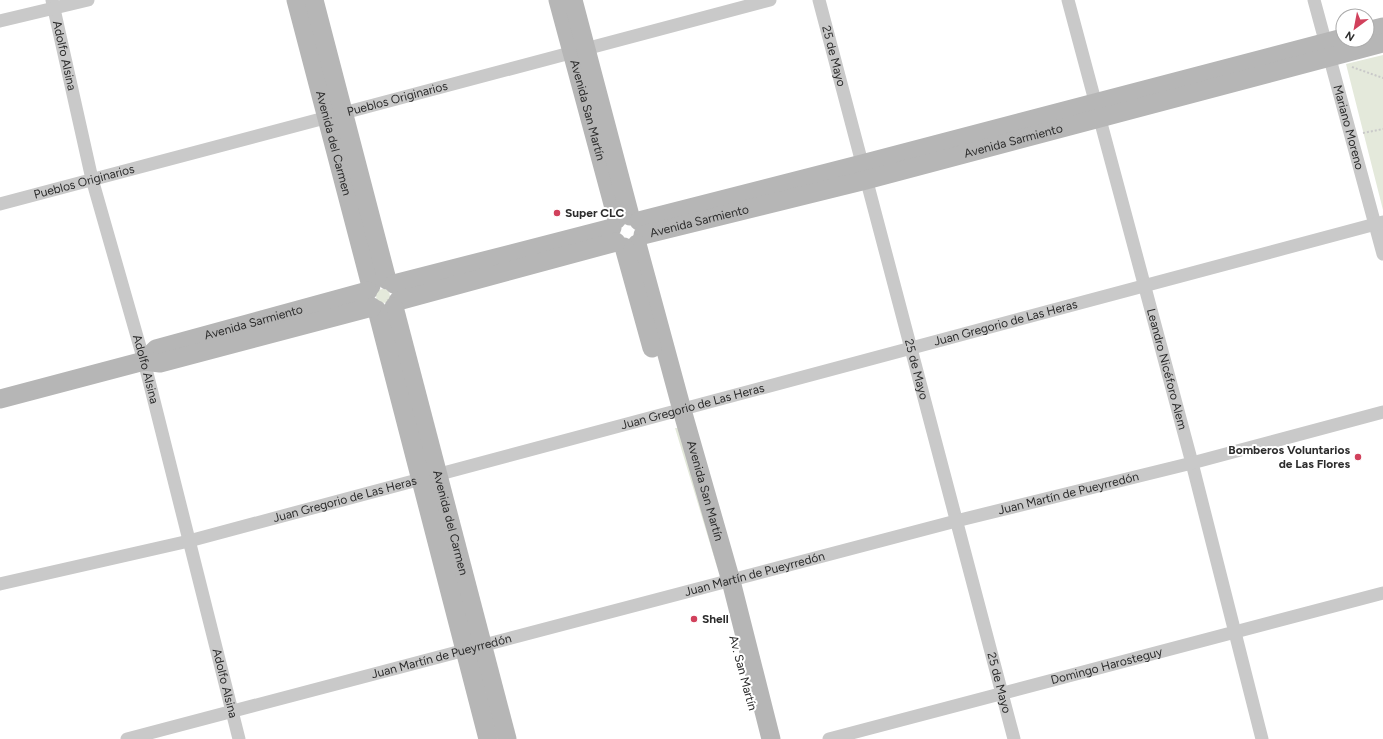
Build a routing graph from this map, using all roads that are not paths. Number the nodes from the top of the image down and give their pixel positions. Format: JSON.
{"nodes":[{"id":1,"x":88,"y":0,"type":"edge"},
{"id":2,"x":296,"y":0,"type":"edge"},
{"id":3,"x":314,"y":0,"type":"edge"},
{"id":4,"x":558,"y":0,"type":"edge"},
{"id":5,"x":573,"y":0,"type":"edge"},
{"id":6,"x":770,"y":0,"type":"edge"},
{"id":7,"x":819,"y":0,"type":"edge"},
{"id":8,"x":1068,"y":0,"type":"edge"},
{"id":9,"x":1314,"y":0,"type":"edge"},
{"id":10,"x":53,"y":4,"type":"edge"},
{"id":11,"x":0,"y":21,"type":"edge"},
{"id":12,"x":1383,"y":43,"type":"edge"},
{"id":13,"x":579,"y":50,"type":"junction"},
{"id":14,"x":1336,"y":50,"type":"edge"},
{"id":15,"x":1097,"y":111,"type":"junction"},
{"id":16,"x":335,"y":115,"type":"junction"},
{"id":17,"x":864,"y":172,"type":"junction"},
{"id":18,"x":92,"y":179,"type":"junction"},
{"id":19,"x":0,"y":204,"type":"edge"},
{"id":20,"x":1379,"y":224,"type":"edge"},
{"id":21,"x":627,"y":231,"type":"junction"},
{"id":22,"x":1383,"y":254,"type":"edge"},
{"id":23,"x":1144,"y":287,"type":"junction"},
{"id":24,"x":383,"y":296,"type":"junction"},
{"id":25,"x":912,"y":350,"type":"junction"},
{"id":26,"x":144,"y":361,"type":"junction"},
{"id":27,"x":0,"y":399,"type":"edge"},
{"id":28,"x":676,"y":412,"type":"junction"},
{"id":29,"x":1383,"y":412,"type":"edge"},
{"id":30,"x":1192,"y":463,"type":"junction"},
{"id":31,"x":429,"y":478,"type":"junction"},
{"id":32,"x":956,"y":521,"type":"junction"},
{"id":33,"x":189,"y":541,"type":"junction"},
{"id":34,"x":725,"y":582,"type":"junction"},
{"id":35,"x":0,"y":584,"type":"edge"},
{"id":36,"x":1383,"y":593,"type":"edge"},
{"id":37,"x":1234,"y":632,"type":"junction"},
{"id":38,"x":473,"y":648,"type":"junction"},
{"id":39,"x":1002,"y":694,"type":"junction"},
{"id":40,"x":232,"y":711,"type":"junction"},
{"id":41,"x":127,"y":739,"type":"edge"},
{"id":42,"x":239,"y":739,"type":"edge"},
{"id":43,"x":488,"y":739,"type":"edge"},
{"id":44,"x":507,"y":739,"type":"edge"},
{"id":45,"x":760,"y":739,"type":"edge"},
{"id":46,"x":771,"y":739,"type":"edge"},
{"id":47,"x":829,"y":739,"type":"edge"},
{"id":48,"x":1014,"y":739,"type":"edge"},
{"id":49,"x":1262,"y":739,"type":"edge"}],
"edges":[{"from":1,"to":10,"type":"street"},
{"from":2,"to":16,"type":"main road","name":"Avenida del Carmen"},
{"from":3,"to":16,"type":"main road","name":"Avenida del Carmen"},
{"from":4,"to":13,"type":"main road","name":"Avenida San Martín"},
{"from":5,"to":13,"type":"main road","name":"Avenida San Martín"},
{"from":6,"to":13,"type":"street","name":"Pueblos Originarios"},
{"from":7,"to":17,"type":"street","name":"25 de Mayo"},
{"from":8,"to":15,"type":"street","name":"Leandro Nicéforo Alem"},
{"from":9,"to":14,"type":"street","name":"Mariano Moreno"},
{"from":10,"to":11,"type":"street"},
{"from":10,"to":18,"type":"street","name":"Adolfo Alsina"},
{"from":12,"to":14,"type":"main road","name":"Avenida Sarmiento"},
{"from":13,"to":16,"type":"street","name":"Pueblos Originarios"},
{"from":13,"to":21,"type":"main road","name":"Avenida San Martín"},
{"from":14,"to":15,"type":"main road","name":"Avenida Sarmiento"},
{"from":14,"to":20,"type":"street","name":"Mariano Moreno"},
{"from":15,"to":17,"type":"main road","name":"Avenida Sarmiento"},
{"from":15,"to":23,"type":"street","name":"Leandro Nicéforo Alem"},
{"from":16,"to":18,"type":"street","name":"Pueblos Originarios"},
{"from":16,"to":24,"type":"main road","name":"Avenida del Carmen"},
{"from":17,"to":21,"type":"main road","name":"Avenida Sarmiento"},
{"from":17,"to":25,"type":"street","name":"25 de Mayo"},
{"from":18,"to":19,"type":"street","name":"Pueblos Originarios"},
{"from":18,"to":26,"type":"street","name":"Adolfo Alsina"},
{"from":20,"to":22,"type":"street","name":"Mariano Moreno"},
{"from":20,"to":23,"type":"street","name":"Juan Gregorio de Las Heras"},
{"from":21,"to":24,"type":"main road","name":"Avenida Sarmiento"},
{"from":21,"to":28,"type":"main road","name":"Avenida San Martín"},
{"from":23,"to":25,"type":"street","name":"Juan Gregorio de Las Heras"},
{"from":23,"to":30,"type":"street","name":"Leandro Nicéforo Alem"},
{"from":24,"to":26,"type":"main road","name":"Avenida Sarmiento"},
{"from":24,"to":31,"type":"main road","name":"Avenida del Carmen"},
{"from":25,"to":28,"type":"street","name":"Juan Gregorio de Las Heras"},
{"from":25,"to":32,"type":"street","name":"25 de Mayo"},
{"from":26,"to":27,"type":"main road","name":"Avenida Sarmiento"},
{"from":26,"to":33,"type":"street","name":"Adolfo Alsina"},
{"from":28,"to":31,"type":"street","name":"Juan Gregorio de Las Heras"},
{"from":28,"to":34,"type":"main road","name":"Avenida San Martín"},
{"from":29,"to":30,"type":"street","name":"Juan Martín de Pueyrredón"},
{"from":30,"to":32,"type":"street","name":"Juan Martín de Pueyrredón"},
{"from":30,"to":37,"type":"street","name":"Leandro Nicéforo Alem"},
{"from":31,"to":33,"type":"street","name":"Juan Gregorio de Las Heras"},
{"from":31,"to":38,"type":"main road","name":"Avenida del Carmen"},
{"from":32,"to":34,"type":"street","name":"Juan Martín de Pueyrredón"},
{"from":32,"to":39,"type":"street","name":"25 de Mayo"},
{"from":33,"to":35,"type":"street","name":"Juan Gregorio de Las Heras"},
{"from":33,"to":40,"type":"street","name":"Adolfo Alsina"},
{"from":34,"to":38,"type":"street","name":"Juan Martín de Pueyrredón"},
{"from":34,"to":45,"type":"main road","name":"Av. San Martín"},
{"from":34,"to":46,"type":"main road","name":"Avenida San Martín"},
{"from":36,"to":37,"type":"street","name":"Domingo Harosteguy"},
{"from":37,"to":39,"type":"street","name":"Domingo Harosteguy"},
{"from":37,"to":49,"type":"street","name":"Leandro Nicéforo Alem"},
{"from":38,"to":40,"type":"street","name":"Juan Martín de Pueyrredón"},
{"from":38,"to":43,"type":"main road","name":"Avenida del Carmen"},
{"from":38,"to":44,"type":"main road","name":"Avenida del Carmen"},
{"from":39,"to":47,"type":"street","name":"Domingo Harosteguy"},
{"from":39,"to":48,"type":"street","name":"25 de Mayo"},
{"from":40,"to":41,"type":"street","name":"Juan Martín de Pueyrredón"},
{"from":40,"to":42,"type":"street","name":"Adolfo Alsina"}]}
